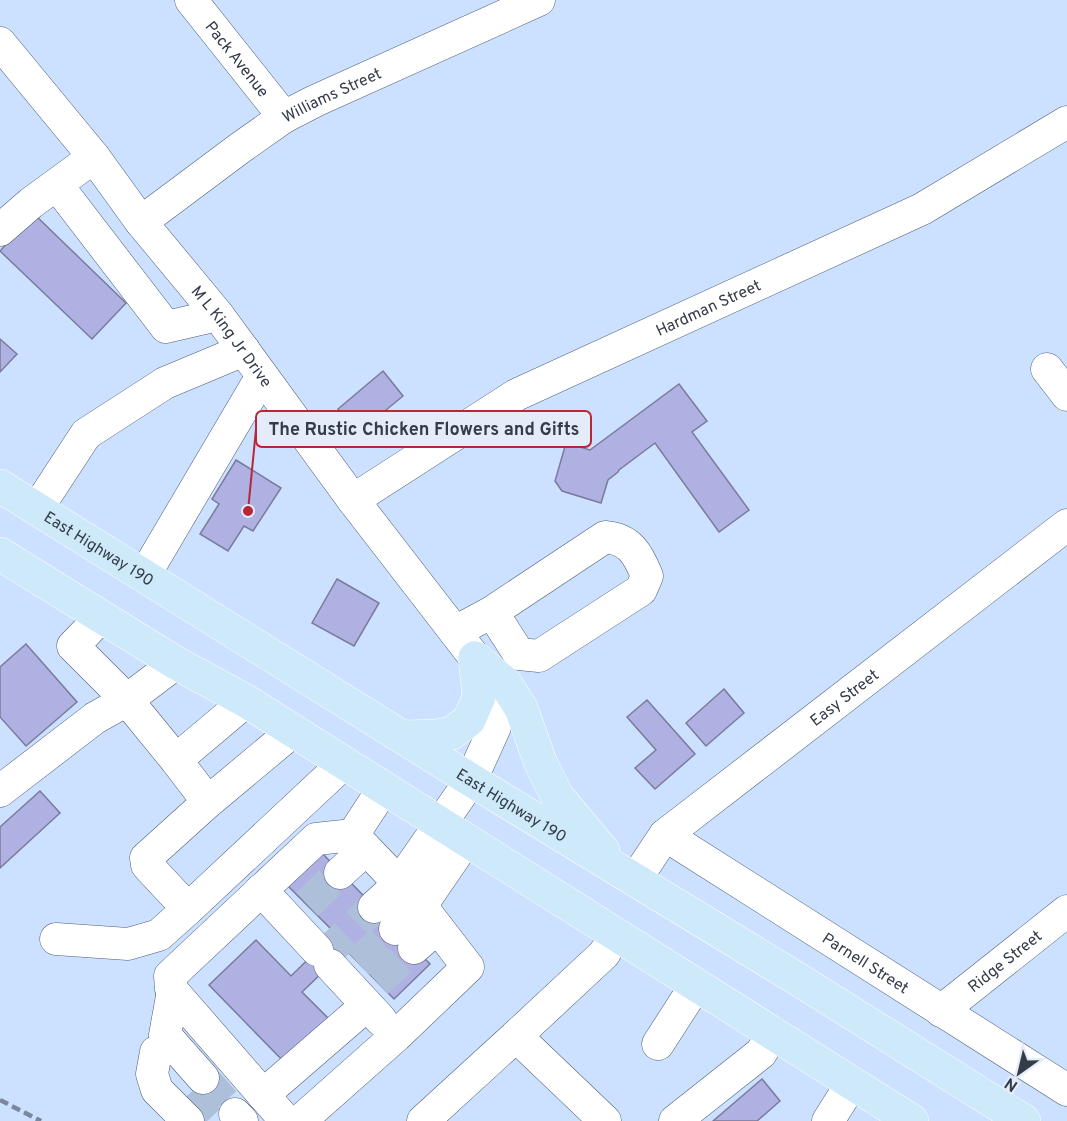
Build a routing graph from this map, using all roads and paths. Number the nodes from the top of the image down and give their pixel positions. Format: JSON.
{"nodes":[{"id":1,"x":190,"y":0,"type":"edge"},
{"id":2,"x":538,"y":0,"type":"edge"},
{"id":3,"x":0,"y":43,"type":"edge"},
{"id":4,"x":284,"y":117,"type":"junction"},
{"id":5,"x":1067,"y":122,"type":"edge"},
{"id":6,"x":94,"y":157,"type":"junction"},
{"id":7,"x":57,"y":184,"type":"junction"},
{"id":8,"x":141,"y":222,"type":"junction"},
{"id":9,"x":0,"y":231,"type":"edge"},
{"id":10,"x":218,"y":315,"type":"junction"},
{"id":11,"x":244,"y":351,"type":"junction"},
{"id":12,"x":1047,"y":369,"type":"dead end"},
{"id":13,"x":262,"y":376,"type":"junction"},
{"id":14,"x":1067,"y":395,"type":"edge"},
{"id":15,"x":0,"y":486,"type":"edge"},
{"id":16,"x":353,"y":500,"type":"junction"},
{"id":17,"x":36,"y":509,"type":"junction"},
{"id":18,"x":1067,"y":525,"type":"edge"},
{"id":19,"x":0,"y":554,"type":"edge"},
{"id":20,"x":144,"y":576,"type":"junction"},
{"id":21,"x":492,"y":612,"type":"junction"},
{"id":22,"x":101,"y":617,"type":"junction"},
{"id":23,"x":455,"y":632,"type":"junction"},
{"id":24,"x":475,"y":658,"type":"junction"},
{"id":25,"x":176,"y":663,"type":"junction"},
{"id":26,"x":127,"y":700,"type":"junction"},
{"id":27,"x":246,"y":701,"type":"junction"},
{"id":28,"x":293,"y":731,"type":"junction"},
{"id":29,"x":404,"y":737,"type":"junction"},
{"id":30,"x":176,"y":760,"type":"junction"},
{"id":31,"x":344,"y":763,"type":"junction"},
{"id":32,"x":471,"y":780,"type":"junction"},
{"id":33,"x":384,"y":789,"type":"junction"},
{"id":34,"x":0,"y":791,"type":"edge"},
{"id":35,"x":208,"y":802,"type":"junction"},
{"id":36,"x":453,"y":833,"type":"junction"},
{"id":37,"x":664,"y":835,"type":"junction"},
{"id":38,"x":359,"y":842,"type":"junction"},
{"id":39,"x":340,"y":873,"type":"tunnel mouth"},
{"id":40,"x":627,"y":875,"type":"junction"},
{"id":41,"x":398,"y":885,"type":"junction"},
{"id":42,"x":261,"y":890,"type":"junction"},
{"id":43,"x":188,"y":909,"type":"junction"},
{"id":44,"x":1067,"y":911,"type":"edge"},
{"id":45,"x":429,"y":917,"type":"junction"},
{"id":46,"x":616,"y":934,"type":"junction"},
{"id":47,"x":56,"y":939,"type":"dead end"},
{"id":48,"x":350,"y":977,"type":"junction"},
{"id":49,"x":696,"y":985,"type":"junction"},
{"id":50,"x":173,"y":991,"type":"junction"},
{"id":51,"x":941,"y":1011,"type":"junction"},
{"id":52,"x":773,"y":1033,"type":"junction"},
{"id":53,"x":396,"y":1036,"type":"junction"},
{"id":54,"x":516,"y":1036,"type":"junction"},
{"id":55,"x":160,"y":1043,"type":"junction"},
{"id":56,"x":658,"y":1044,"type":"dead end"},
{"id":57,"x":852,"y":1083,"type":"junction"},
{"id":58,"x":1067,"y":1090,"type":"edge"},
{"id":59,"x":263,"y":1095,"type":"junction"},
{"id":60,"x":193,"y":1098,"type":"edge"},
{"id":61,"x":893,"y":1116,"type":"edge"},
{"id":62,"x":286,"y":1121,"type":"edge"},
{"id":63,"x":300,"y":1121,"type":"edge"},
{"id":64,"x":423,"y":1121,"type":"edge"},
{"id":65,"x":605,"y":1121,"type":"edge"},
{"id":66,"x":675,"y":1121,"type":"edge"},
{"id":67,"x":828,"y":1121,"type":"edge"},
{"id":68,"x":1024,"y":1121,"type":"edge"}],
"edges":[{"from":1,"to":4,"type":"street","name":"Pack Avenue"},
{"from":2,"to":4,"type":"street","name":"Williams Street"},
{"from":3,"to":6,"type":"street","name":"M L King Jr Drive"},
{"from":4,"to":8,"type":"street","name":"Williams Street"},
{"from":5,"to":16,"type":"street","name":"Hardman Street"},
{"from":6,"to":7,"type":"street"},
{"from":6,"to":8,"type":"street","name":"M L King Jr Drive"},
{"from":7,"to":9,"type":"street"},
{"from":7,"to":10,"type":"street"},
{"from":8,"to":10,"type":"street","name":"M L King Jr Drive"},
{"from":10,"to":11,"type":"street","name":"M L King Jr Drive"},
{"from":11,"to":13,"type":"street","name":"M L King Jr Drive"},
{"from":11,"to":17,"type":"street"},
{"from":12,"to":14,"type":"street"},
{"from":13,"to":16,"type":"street","name":"M L King Jr Drive"},
{"from":13,"to":20,"type":"street"},
{"from":15,"to":17,"type":"main road","name":"East Highway 190"},
{"from":16,"to":23,"type":"street","name":"M L King Jr Drive"},
{"from":17,"to":20,"type":"main road","name":"East Highway 190"},
{"from":18,"to":37,"type":"street","name":"Easy Street"},
{"from":19,"to":22,"type":"main road"},
{"from":20,"to":29,"type":"main road","name":"East Highway 190"},
{"from":21,"to":21,"type":"street"},
{"from":21,"to":23,"type":"street"},
{"from":22,"to":25,"type":"main road"},
{"from":22,"to":26,"type":"street"},
{"from":23,"to":24,"type":"street","name":"M L King Jr Drive"},
{"from":24,"to":29,"type":"main road"},
{"from":24,"to":32,"type":"street","name":"M L King Jr Drive"},
{"from":24,"to":40,"type":"main road"},
{"from":25,"to":26,"type":"street"},
{"from":25,"to":27,"type":"main road"},
{"from":26,"to":30,"type":"street"},
{"from":26,"to":34,"type":"street"},
{"from":27,"to":28,"type":"main road"},
{"from":27,"to":30,"type":"street"},
{"from":28,"to":31,"type":"main road"},
{"from":28,"to":35,"type":"street"},
{"from":29,"to":32,"type":"main road","name":"East Highway 190"},
{"from":30,"to":35,"type":"street"},
{"from":31,"to":33,"type":"main road"},
{"from":31,"to":43,"type":"street"},
{"from":32,"to":36,"type":"street","name":"M L King Jr Drive"},
{"from":32,"to":40,"type":"main road","name":"East Highway 190"},
{"from":33,"to":36,"type":"main road"},
{"from":33,"to":38,"type":"street"},
{"from":35,"to":43,"type":"street"},
{"from":36,"to":41,"type":"street"},
{"from":36,"to":45,"type":"street"},
{"from":36,"to":46,"type":"main road"},
{"from":37,"to":40,"type":"street","name":"Easy Street"},
{"from":37,"to":51,"type":"street","name":"Parnell Street"},
{"from":38,"to":39,"type":"street"},
{"from":38,"to":41,"type":"street"},
{"from":38,"to":42,"type":"street"},
{"from":40,"to":68,"type":"main road","name":"East Highway 190"},
{"from":41,"to":45,"type":"street"},
{"from":41,"to":45,"type":"street"},
{"from":42,"to":48,"type":"street"},
{"from":42,"to":50,"type":"street"},
{"from":43,"to":47,"type":"street"},
{"from":44,"to":51,"type":"street","name":"Ridge Street"},
{"from":45,"to":53,"type":"street"},
{"from":46,"to":49,"type":"main road"},
{"from":46,"to":54,"type":"street"},
{"from":48,"to":53,"type":"street"},
{"from":48,"to":59,"type":"street"},
{"from":49,"to":52,"type":"main road"},
{"from":49,"to":56,"type":"street"},
{"from":50,"to":55,"type":"street"},
{"from":50,"to":59,"type":"street"},
{"from":51,"to":58,"type":"street","name":"Parnell Street"},
{"from":52,"to":57,"type":"main road"},
{"from":52,"to":66,"type":"street"},
{"from":53,"to":63,"type":"street"},
{"from":54,"to":64,"type":"street"},
{"from":54,"to":65,"type":"street"},
{"from":55,"to":60,"type":"street"},
{"from":55,"to":60,"type":"street"},
{"from":57,"to":61,"type":"main road"},
{"from":57,"to":67,"type":"street"},
{"from":59,"to":62,"type":"street"}]}
